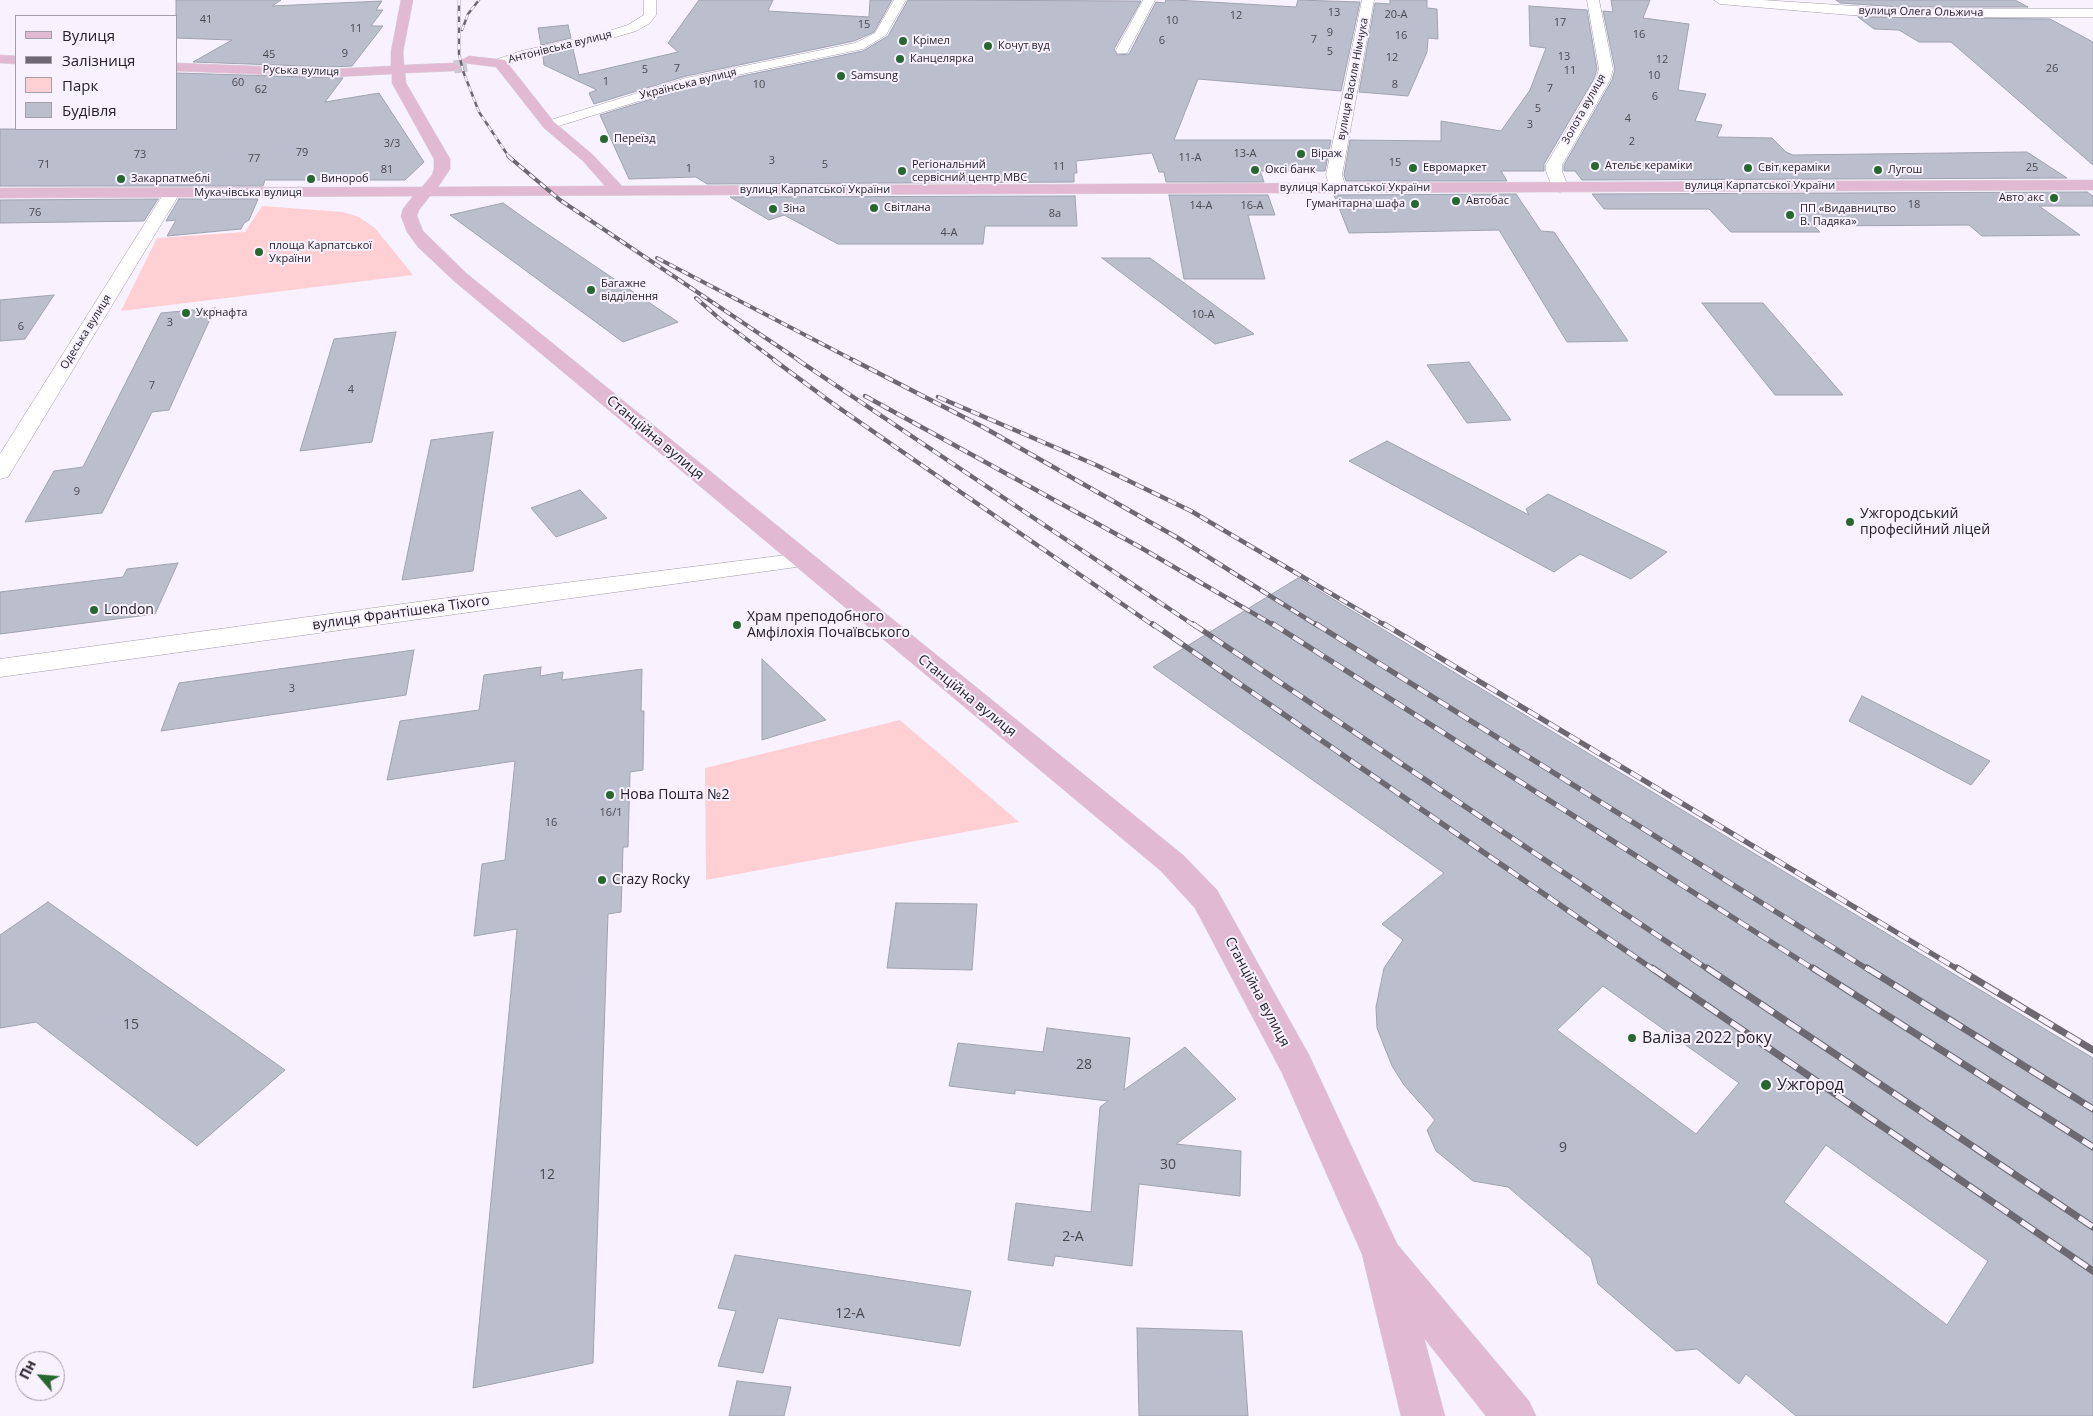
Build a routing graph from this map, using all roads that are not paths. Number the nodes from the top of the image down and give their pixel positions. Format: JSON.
{"nodes":[{"id":1,"x":407,"y":0,"type":"edge"},
{"id":2,"x":650,"y":0,"type":"edge"},
{"id":3,"x":900,"y":0,"type":"edge"},
{"id":4,"x":1149,"y":0,"type":"edge"},
{"id":5,"x":1368,"y":0,"type":"edge"},
{"id":6,"x":1593,"y":0,"type":"edge"},
{"id":7,"x":1720,"y":0,"type":"edge"},
{"id":8,"x":1964,"y":0,"type":"edge"},
{"id":9,"x":1987,"y":13,"type":"junction"},
{"id":10,"x":2093,"y":13,"type":"edge"},
{"id":11,"x":1122,"y":50,"type":"dead end"},
{"id":12,"x":0,"y":59,"type":"edge"},
{"id":13,"x":15,"y":60,"type":"edge"},
{"id":14,"x":470,"y":63,"type":"tunnel mouth"},
{"id":15,"x":500,"y":63,"type":"junction"},
{"id":16,"x":454,"y":64,"type":"tunnel mouth"},
{"id":17,"x":178,"y":66,"type":"edge"},
{"id":18,"x":398,"y":70,"type":"junction"},
{"id":19,"x":549,"y":125,"type":"junction"},
{"id":20,"x":2093,"y":185,"type":"edge"},
{"id":21,"x":1560,"y":187,"type":"junction"},
{"id":22,"x":1338,"y":188,"type":"junction"},
{"id":23,"x":617,"y":190,"type":"junction"},
{"id":24,"x":425,"y":192,"type":"junction"},
{"id":25,"x":0,"y":193,"type":"edge"},
{"id":26,"x":172,"y":193,"type":"junction"},
{"id":27,"x":0,"y":472,"type":"edge"},
{"id":28,"x":802,"y":560,"type":"junction"},
{"id":29,"x":0,"y":668,"type":"edge"},
{"id":30,"x":1381,"y":1252,"type":"junction"},
{"id":31,"x":1424,"y":1416,"type":"edge"},
{"id":32,"x":1514,"y":1416,"type":"edge"}],
"edges":[{"from":1,"to":18,"type":"main road"},
{"from":2,"to":15,"type":"street","name":"Антонівська вулиця"},
{"from":3,"to":19,"type":"street","name":"Українська вулиця"},
{"from":4,"to":11,"type":"street"},
{"from":5,"to":22,"type":"street","name":"вулиця Василя Німчука"},
{"from":6,"to":21,"type":"street","name":"Золота вулиця"},
{"from":7,"to":9,"type":"street","name":"вулиця Олега Ольжича"},
{"from":8,"to":9,"type":"street"},
{"from":9,"to":10,"type":"street","name":"вулиця Олега Ольжича"},
{"from":12,"to":13,"type":"main road"},
{"from":14,"to":15,"type":"main road"},
{"from":15,"to":19,"type":"main road","name":"Антонівська вулиця"},
{"from":16,"to":18,"type":"main road","name":"Руська вулиця"},
{"from":17,"to":18,"type":"main road","name":"Руська вулиця"},
{"from":18,"to":24,"type":"main road"},
{"from":19,"to":23,"type":"main road"},
{"from":20,"to":21,"type":"main road","name":"вулиця Карпатської України"},
{"from":21,"to":22,"type":"main road","name":"вулиця Карпатської України"},
{"from":22,"to":23,"type":"main road","name":"вулиця Карпатської України"},
{"from":23,"to":24,"type":"main road","name":"Мукачівська вулиця"},
{"from":24,"to":26,"type":"main road","name":"Мукачівська вулиця"},
{"from":24,"to":28,"type":"main road","name":"Станційна вулиця"},
{"from":25,"to":26,"type":"main road","name":"Мукачівська вулиця"},
{"from":26,"to":27,"type":"street","name":"Одеська вулиця"},
{"from":28,"to":29,"type":"street","name":"вулиця Франтішека Тіхого"},
{"from":28,"to":30,"type":"main road","name":"Станційна вулиця"},
{"from":30,"to":31,"type":"main road","name":"Станційна вулиця"},
{"from":30,"to":32,"type":"main road","name":"Станційна вулиця"}]}
